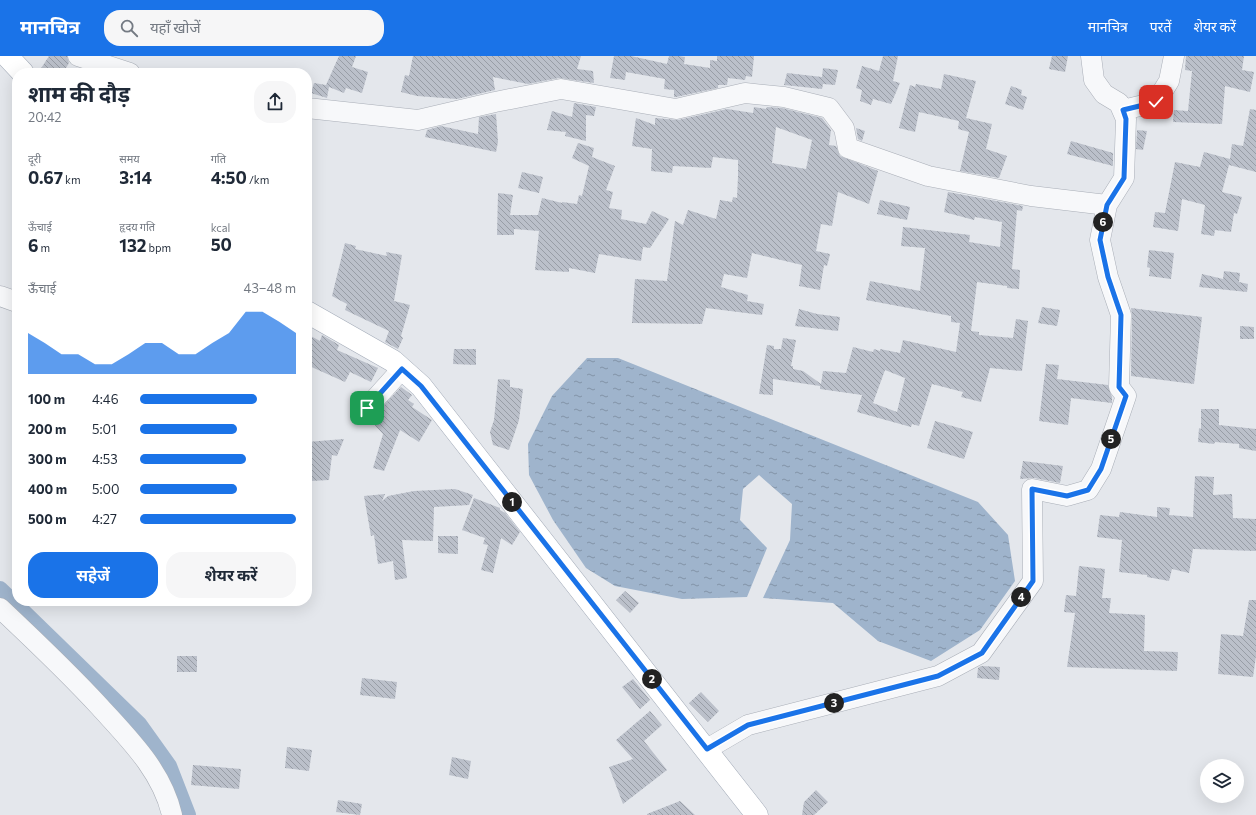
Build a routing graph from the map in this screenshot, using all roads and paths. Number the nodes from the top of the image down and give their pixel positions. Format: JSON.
{"nodes":[{"id":1,"x":9,"y":56,"type":"edge"},
{"id":2,"x":78,"y":56,"type":"edge"},
{"id":3,"x":1091,"y":56,"type":"edge"},
{"id":4,"x":1174,"y":56,"type":"edge"},
{"id":5,"x":19,"y":68,"type":"edge"},
{"id":6,"x":115,"y":68,"type":"edge"},
{"id":7,"x":312,"y":109,"type":"edge"},
{"id":8,"x":1123,"y":110,"type":"junction"},
{"id":9,"x":1107,"y":205,"type":"junction"},
{"id":10,"x":0,"y":296,"type":"edge"},
{"id":11,"x":12,"y":300,"type":"edge"},
{"id":12,"x":312,"y":315,"type":"edge"},
{"id":13,"x":402,"y":369,"type":"junction"},
{"id":14,"x":367,"y":408,"type":"dead end"},
{"id":15,"x":0,"y":608,"type":"edge"},
{"id":16,"x":707,"y":749,"type":"junction"},
{"id":17,"x":172,"y":815,"type":"edge"},
{"id":18,"x":757,"y":815,"type":"edge"}],
"edges":[{"from":1,"to":5,"type":"main road"},
{"from":2,"to":6,"type":"street"},
{"from":3,"to":8,"type":"street"},
{"from":4,"to":8,"type":"street"},
{"from":7,"to":9,"type":"street"},
{"from":8,"to":9,"type":"street"},
{"from":9,"to":16,"type":"street"},
{"from":10,"to":11,"type":"street"},
{"from":12,"to":13,"type":"main road"},
{"from":13,"to":14,"type":"street"},
{"from":13,"to":16,"type":"main road"},
{"from":15,"to":17,"type":"street"},
{"from":16,"to":18,"type":"main road"}]}
